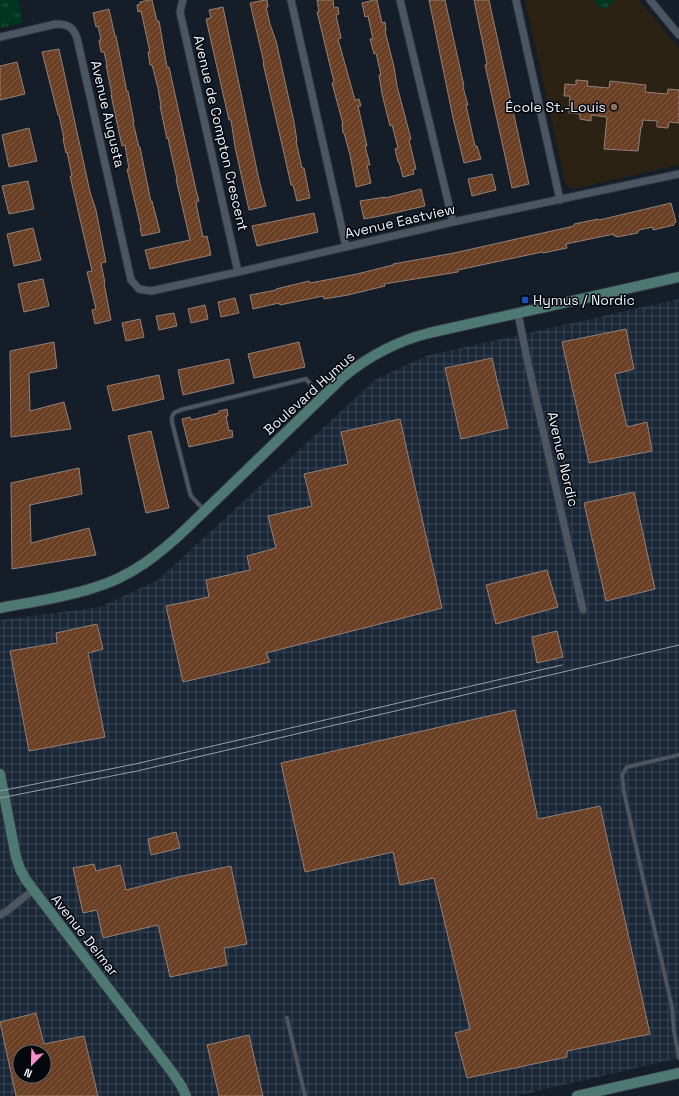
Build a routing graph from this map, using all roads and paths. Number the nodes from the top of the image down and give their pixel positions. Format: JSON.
{"nodes":[{"id":1,"x":183,"y":0,"type":"edge"},
{"id":2,"x":291,"y":0,"type":"edge"},
{"id":3,"x":400,"y":0,"type":"edge"},
{"id":4,"x":516,"y":0,"type":"edge"},
{"id":5,"x":650,"y":0,"type":"edge"},
{"id":6,"x":679,"y":35,"type":"edge"},
{"id":7,"x":0,"y":36,"type":"edge"},
{"id":8,"x":679,"y":174,"type":"edge"},
{"id":9,"x":560,"y":200,"type":"junction"},
{"id":10,"x":453,"y":222,"type":"junction"},
{"id":11,"x":346,"y":247,"type":"junction"},
{"id":12,"x":238,"y":272,"type":"junction"},
{"id":13,"x":679,"y":277,"type":"edge"},
{"id":14,"x":131,"y":280,"type":"joint"},
{"id":15,"x":518,"y":313,"type":"junction"},
{"id":16,"x":322,"y":397,"type":"junction"},
{"id":17,"x":205,"y":511,"type":"junction"},
{"id":18,"x":0,"y":608,"type":"edge"},
{"id":19,"x":583,"y":610,"type":"dead end"},
{"id":20,"x":679,"y":755,"type":"edge"},
{"id":21,"x":0,"y":774,"type":"edge"},
{"id":22,"x":33,"y":890,"type":"junction"},
{"id":23,"x":0,"y":915,"type":"edge"},
{"id":24,"x":288,"y":1018,"type":"dead end"},
{"id":25,"x":679,"y":1058,"type":"edge"},
{"id":26,"x":679,"y":1073,"type":"edge"},
{"id":27,"x":186,"y":1096,"type":"edge"},
{"id":28,"x":305,"y":1096,"type":"edge"},
{"id":29,"x":577,"y":1096,"type":"edge"}],
"edges":[{"from":1,"to":12,"type":"street","name":"Avenue de Compton Crescent"},
{"from":2,"to":11,"type":"street"},
{"from":3,"to":10,"type":"street"},
{"from":4,"to":9,"type":"street"},
{"from":5,"to":6,"type":"street"},
{"from":7,"to":14,"type":"street","name":"Avenue Augusta"},
{"from":8,"to":9,"type":"street","name":"Avenue Eastview"},
{"from":9,"to":10,"type":"street","name":"Avenue Eastview"},
{"from":10,"to":11,"type":"street","name":"Avenue Eastview"},
{"from":11,"to":12,"type":"street","name":"Avenue Eastview"},
{"from":12,"to":14,"type":"street","name":"Avenue Eastview"},
{"from":13,"to":15,"type":"street","name":"Boulevard Hymus"},
{"from":15,"to":16,"type":"street","name":"Boulevard Hymus"},
{"from":15,"to":19,"type":"street","name":"Avenue Nordic"},
{"from":16,"to":17,"type":"street","name":"Boulevard Hymus"},
{"from":16,"to":17,"type":"lane"},
{"from":17,"to":18,"type":"street","name":"Boulevard Hymus"},
{"from":20,"to":25,"type":"lane"},
{"from":21,"to":22,"type":"street","name":"Avenue Delmar"},
{"from":22,"to":23,"type":"street"},
{"from":22,"to":27,"type":"street","name":"Avenue Delmar"},
{"from":24,"to":28,"type":"lane"},
{"from":26,"to":29,"type":"street"}]}
